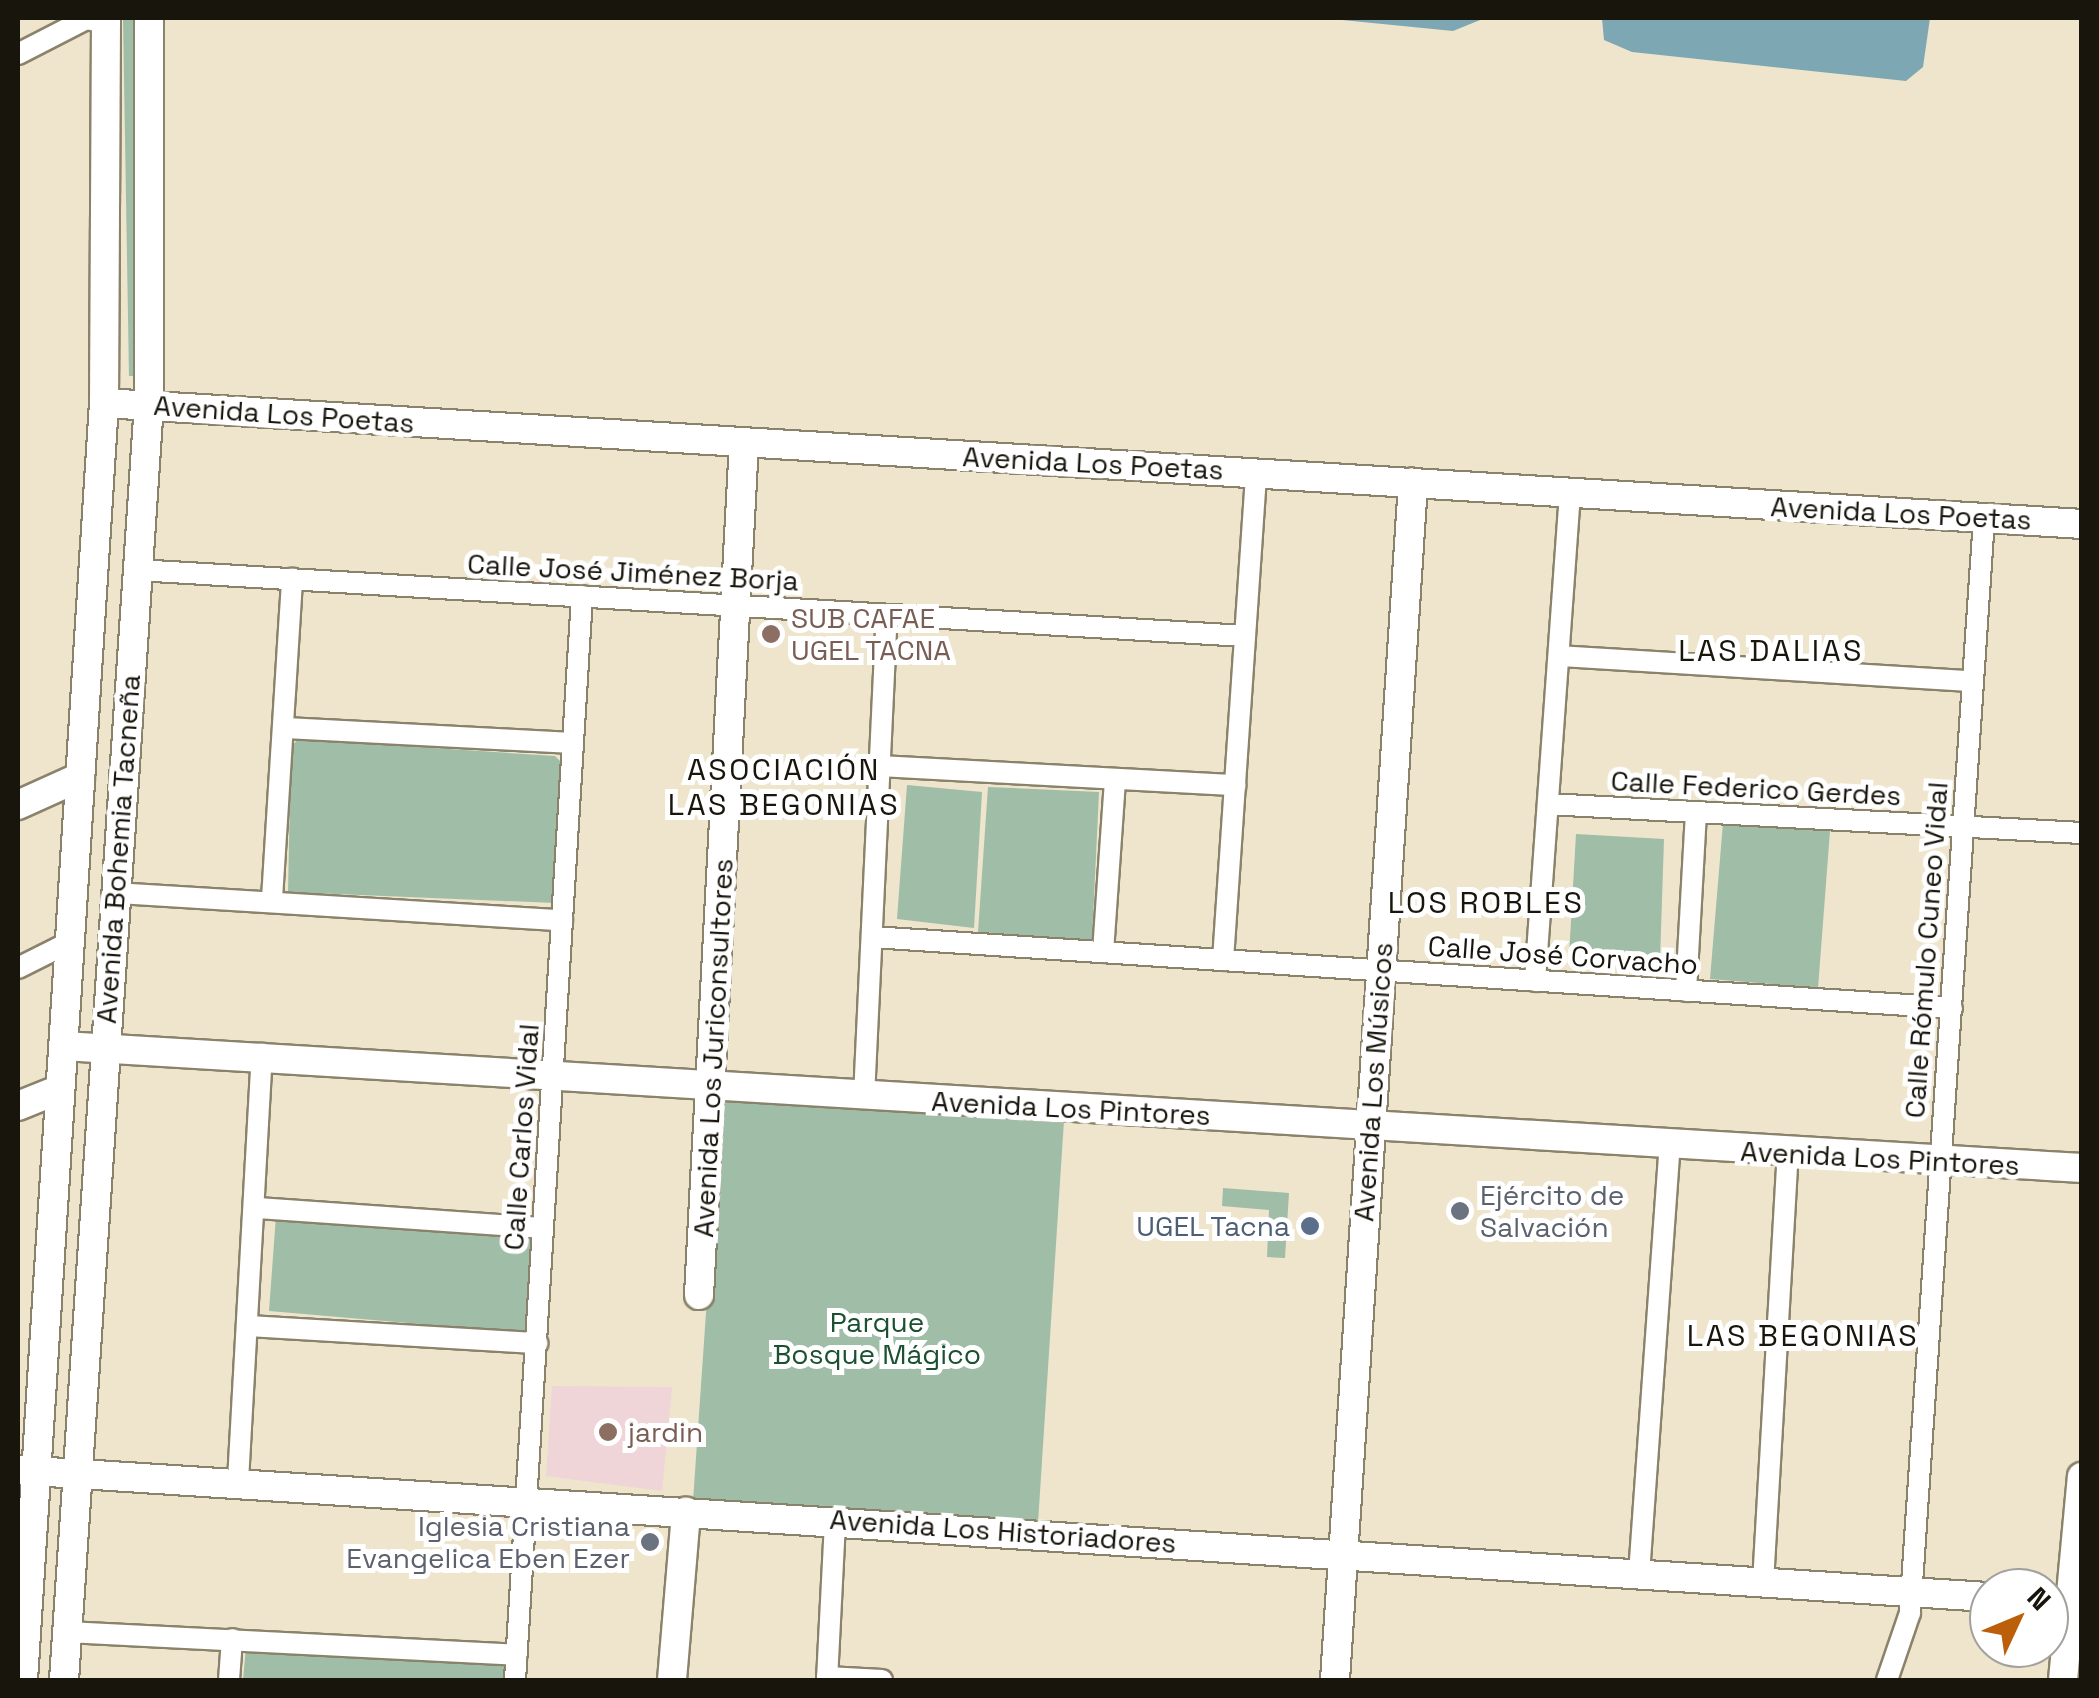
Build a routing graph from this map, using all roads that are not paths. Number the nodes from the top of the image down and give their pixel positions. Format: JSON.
{"nodes":[{"id":1,"x":148,"y":18,"type":"edge"},
{"id":2,"x":96,"y":19,"type":"edge"},
{"id":3,"x":18,"y":54,"type":"edge"},
{"id":4,"x":104,"y":402,"type":"junction"},
{"id":5,"x":149,"y":406,"type":"junction"},
{"id":6,"x":744,"y":442,"type":"junction"},
{"id":7,"x":1256,"y":473,"type":"junction"},
{"id":8,"x":1413,"y":483,"type":"junction"},
{"id":9,"x":1570,"y":492,"type":"junction"},
{"id":10,"x":1984,"y":518,"type":"junction"},
{"id":11,"x":2082,"y":524,"type":"edge"},
{"id":12,"x":137,"y":570,"type":"junction"},
{"id":13,"x":292,"y":579,"type":"junction"},
{"id":14,"x":582,"y":596,"type":"junction"},
{"id":15,"x":738,"y":604,"type":"junction"},
{"id":16,"x":888,"y":616,"type":"junction"},
{"id":17,"x":1245,"y":636,"type":"junction"},
{"id":18,"x":1559,"y":656,"type":"junction"},
{"id":19,"x":1972,"y":681,"type":"junction"},
{"id":20,"x":286,"y":728,"type":"junction"},
{"id":21,"x":573,"y":743,"type":"junction"},
{"id":22,"x":880,"y":766,"type":"junction"},
{"id":23,"x":80,"y":776,"type":"junction"},
{"id":24,"x":1115,"y":779,"type":"junction"},
{"id":25,"x":1235,"y":786,"type":"junction"},
{"id":26,"x":1548,"y":804,"type":"junction"},
{"id":27,"x":18,"y":806,"type":"edge"},
{"id":28,"x":1696,"y":812,"type":"junction"},
{"id":29,"x":1962,"y":827,"type":"junction"},
{"id":30,"x":2082,"y":833,"type":"edge"},
{"id":31,"x":116,"y":893,"type":"junction"},
{"id":32,"x":272,"y":899,"type":"junction"},
{"id":33,"x":562,"y":920,"type":"junction"},
{"id":34,"x":872,"y":937,"type":"junction"},
{"id":35,"x":70,"y":942,"type":"junction"},
{"id":36,"x":1103,"y":952,"type":"junction"},
{"id":37,"x":1223,"y":960,"type":"junction"},
{"id":38,"x":18,"y":968,"type":"edge"},
{"id":39,"x":1381,"y":970,"type":"junction"},
{"id":40,"x":1535,"y":981,"type":"junction"},
{"id":41,"x":1686,"y":991,"type":"junction"},
{"id":42,"x":1952,"y":1008,"type":"junction"},
{"id":43,"x":63,"y":1046,"type":"junction"},
{"id":44,"x":104,"y":1053,"type":"junction"},
{"id":45,"x":262,"y":1054,"type":"junction"},
{"id":46,"x":553,"y":1074,"type":"junction"},
{"id":47,"x":712,"y":1085,"type":"junction"},
{"id":48,"x":60,"y":1089,"type":"junction"},
{"id":49,"x":864,"y":1096,"type":"junction"},
{"id":50,"x":18,"y":1106,"type":"edge"},
{"id":51,"x":1370,"y":1125,"type":"junction"},
{"id":52,"x":1670,"y":1145,"type":"junction"},
{"id":53,"x":1788,"y":1153,"type":"junction"},
{"id":54,"x":1939,"y":1162,"type":"junction"},
{"id":55,"x":2082,"y":1168,"type":"edge"},
{"id":56,"x":256,"y":1208,"type":"junction"},
{"id":57,"x":542,"y":1228,"type":"junction"},
{"id":58,"x":698,"y":1295,"type":"dead end"},
{"id":59,"x":250,"y":1326,"type":"junction"},
{"id":60,"x":537,"y":1343,"type":"junction"},
{"id":61,"x":27,"y":1470,"type":"edge"},
{"id":62,"x":78,"y":1472,"type":"junction"},
{"id":63,"x":2082,"y":1477,"type":"edge"},
{"id":64,"x":238,"y":1481,"type":"junction"},
{"id":65,"x":529,"y":1501,"type":"junction"},
{"id":66,"x":686,"y":1512,"type":"junction"},
{"id":67,"x":835,"y":1521,"type":"junction"},
{"id":68,"x":1342,"y":1553,"type":"junction"},
{"id":69,"x":1639,"y":1574,"type":"junction"},
{"id":70,"x":1763,"y":1583,"type":"junction"},
{"id":71,"x":2069,"y":1592,"type":"edge"},
{"id":72,"x":1910,"y":1594,"type":"junction"},
{"id":73,"x":1969,"y":1596,"type":"edge"},
{"id":74,"x":22,"y":1626,"type":"edge"},
{"id":75,"x":68,"y":1632,"type":"junction"},
{"id":76,"x":232,"y":1639,"type":"junction"},
{"id":77,"x":516,"y":1656,"type":"junction"},
{"id":78,"x":827,"y":1679,"type":"edge"},
{"id":79,"x":23,"y":1680,"type":"edge"},
{"id":80,"x":64,"y":1680,"type":"edge"},
{"id":81,"x":229,"y":1680,"type":"edge"},
{"id":82,"x":515,"y":1680,"type":"edge"},
{"id":83,"x":672,"y":1680,"type":"edge"},
{"id":84,"x":882,"y":1680,"type":"edge"},
{"id":85,"x":1336,"y":1680,"type":"edge"},
{"id":86,"x":1887,"y":1680,"type":"edge"}],
"edges":[{"from":1,"to":5,"type":"street","name":"Avenida Bohemia Tacneña"},
{"from":2,"to":3,"type":"street"},
{"from":2,"to":4,"type":"street","name":"Avenida Bohemia Tacneña"},
{"from":4,"to":5,"type":"street","name":"Avenida Los Poetas"},
{"from":4,"to":23,"type":"street","name":"Avenida Bohemia Tacneña"},
{"from":5,"to":6,"type":"street","name":"Avenida Los Poetas"},
{"from":5,"to":12,"type":"street","name":"Avenida Bohemia Tacneña"},
{"from":6,"to":7,"type":"street","name":"Avenida Los Poetas"},
{"from":6,"to":15,"type":"street","name":"Avenida Los Juriconsultores"},
{"from":7,"to":8,"type":"street","name":"Avenida Los Poetas"},
{"from":7,"to":17,"type":"street"},
{"from":8,"to":9,"type":"street","name":"Avenida Los Poetas"},
{"from":8,"to":39,"type":"street","name":"Avenida Los Músicos"},
{"from":9,"to":10,"type":"street","name":"Avenida Los Poetas"},
{"from":9,"to":18,"type":"street"},
{"from":10,"to":11,"type":"street","name":"Avenida Los Poetas"},
{"from":10,"to":19,"type":"street","name":"Calle Rómulo Cuneo Vidal"},
{"from":12,"to":13,"type":"street","name":"Calle José Jiménez Borja"},
{"from":12,"to":31,"type":"street","name":"Avenida Bohemia Tacneña"},
{"from":13,"to":14,"type":"street","name":"Calle José Jiménez Borja"},
{"from":13,"to":20,"type":"street"},
{"from":14,"to":15,"type":"street","name":"Calle José Jiménez Borja"},
{"from":14,"to":21,"type":"street","name":"Calle Carlos Vidal"},
{"from":15,"to":16,"type":"street","name":"Calle José Jiménez Borja"},
{"from":15,"to":47,"type":"street","name":"Avenida Los Juriconsultores"},
{"from":16,"to":17,"type":"street","name":"Calle José Jiménez Borja"},
{"from":16,"to":22,"type":"street"},
{"from":17,"to":25,"type":"street"},
{"from":18,"to":19,"type":"street"},
{"from":18,"to":26,"type":"street"},
{"from":19,"to":29,"type":"street","name":"Calle Rómulo Cuneo Vidal"},
{"from":20,"to":21,"type":"street"},
{"from":20,"to":32,"type":"street"},
{"from":21,"to":33,"type":"street","name":"Calle Carlos Vidal"},
{"from":22,"to":24,"type":"street"},
{"from":22,"to":34,"type":"street"},
{"from":23,"to":27,"type":"street"},
{"from":23,"to":35,"type":"street","name":"Avenida Bohemia Tacneña"},
{"from":24,"to":25,"type":"street"},
{"from":24,"to":36,"type":"street"},
{"from":25,"to":37,"type":"street"},
{"from":26,"to":28,"type":"street","name":"Calle Federico Gerdes"},
{"from":26,"to":40,"type":"street"},
{"from":28,"to":29,"type":"street","name":"Calle Federico Gerdes"},
{"from":28,"to":41,"type":"street"},
{"from":29,"to":30,"type":"street","name":"Calle Federico Gerdes"},
{"from":29,"to":42,"type":"street","name":"Calle Rómulo Cuneo Vidal"},
{"from":31,"to":32,"type":"street"},
{"from":31,"to":44,"type":"street","name":"Avenida Bohemia Tacneña"},
{"from":32,"to":33,"type":"street"},
{"from":33,"to":46,"type":"street","name":"Calle Carlos Vidal"},
{"from":34,"to":36,"type":"street","name":"Calle José Corvacho"},
{"from":34,"to":49,"type":"street"},
{"from":35,"to":38,"type":"street"},
{"from":35,"to":43,"type":"street","name":"Avenida Bohemia Tacneña"},
{"from":36,"to":37,"type":"street","name":"Calle José Corvacho"},
{"from":37,"to":39,"type":"street","name":"Calle José Corvacho"},
{"from":39,"to":40,"type":"street","name":"Calle José Corvacho"},
{"from":39,"to":51,"type":"street","name":"Avenida Los Músicos"},
{"from":40,"to":41,"type":"street","name":"Calle José Corvacho"},
{"from":41,"to":42,"type":"street","name":"Calle José Corvacho"},
{"from":42,"to":54,"type":"street","name":"Calle Rómulo Cuneo Vidal"},
{"from":43,"to":44,"type":"street","name":"Avenida Los Pintores"},
{"from":43,"to":48,"type":"street","name":"Avenida Bohemia Tacneña"},
{"from":44,"to":45,"type":"street","name":"Avenida Los Pintores"},
{"from":44,"to":62,"type":"street","name":"Avenida Bohemia Tacneña"},
{"from":45,"to":46,"type":"street","name":"Avenida Los Pintores"},
{"from":45,"to":56,"type":"street"},
{"from":46,"to":47,"type":"street","name":"Avenida Los Pintores"},
{"from":46,"to":57,"type":"street","name":"Calle Carlos Vidal"},
{"from":47,"to":49,"type":"street","name":"Avenida Los Pintores"},
{"from":47,"to":58,"type":"street","name":"Avenida Los Juriconsultores"},
{"from":48,"to":50,"type":"street"},
{"from":48,"to":61,"type":"street","name":"Avenida Bohemia Tacneña"},
{"from":49,"to":51,"type":"street","name":"Avenida Los Pintores"},
{"from":51,"to":52,"type":"street","name":"Avenida Los Pintores"},
{"from":51,"to":68,"type":"street","name":"Avenida Los Músicos"},
{"from":52,"to":53,"type":"street","name":"Avenida Los Pintores"},
{"from":52,"to":69,"type":"street"},
{"from":53,"to":54,"type":"street","name":"Avenida Los Pintores"},
{"from":53,"to":70,"type":"street"},
{"from":54,"to":55,"type":"street","name":"Avenida Los Pintores"},
{"from":54,"to":72,"type":"street","name":"Calle Rómulo Cuneo Vidal"},
{"from":56,"to":57,"type":"street"},
{"from":56,"to":59,"type":"street"},
{"from":57,"to":60,"type":"street","name":"Calle Carlos Vidal"},
{"from":59,"to":60,"type":"street"},
{"from":59,"to":64,"type":"street"},
{"from":60,"to":65,"type":"street","name":"Calle Carlos Vidal"},
{"from":61,"to":62,"type":"street","name":"Avenida Los Historiadores"},
{"from":61,"to":74,"type":"street","name":"Avenida Bohemia Tacneña"},
{"from":62,"to":64,"type":"street","name":"Avenida Los Historiadores"},
{"from":62,"to":75,"type":"street","name":"Avenida Bohemia Tacneña"},
{"from":63,"to":71,"type":"street"},
{"from":64,"to":65,"type":"street","name":"Avenida Los Historiadores"},
{"from":65,"to":66,"type":"street","name":"Avenida Los Historiadores"},
{"from":65,"to":77,"type":"street","name":"Calle Carlos Vidal"},
{"from":66,"to":67,"type":"street","name":"Avenida Los Historiadores"},
{"from":66,"to":83,"type":"street"},
{"from":67,"to":68,"type":"street","name":"Avenida Los Historiadores"},
{"from":67,"to":78,"type":"street"},
{"from":68,"to":69,"type":"street","name":"Avenida Los Historiadores"},
{"from":68,"to":85,"type":"street","name":"Avenida Los Músicos"},
{"from":69,"to":70,"type":"street","name":"Avenida Los Historiadores"},
{"from":70,"to":72,"type":"street","name":"Avenida Los Historiadores"},
{"from":72,"to":73,"type":"street","name":"Avenida Los Historiadores"},
{"from":72,"to":86,"type":"street","name":"Calle Rómulo Cuneo Vidal"},
{"from":74,"to":79,"type":"street","name":"Avenida Bohemia Tacneña"},
{"from":75,"to":76,"type":"street"},
{"from":75,"to":80,"type":"street","name":"Avenida Bohemia Tacneña"},
{"from":76,"to":77,"type":"street"},
{"from":76,"to":81,"type":"street"},
{"from":77,"to":82,"type":"street","name":"Calle Carlos Vidal"},
{"from":78,"to":84,"type":"street"}]}
